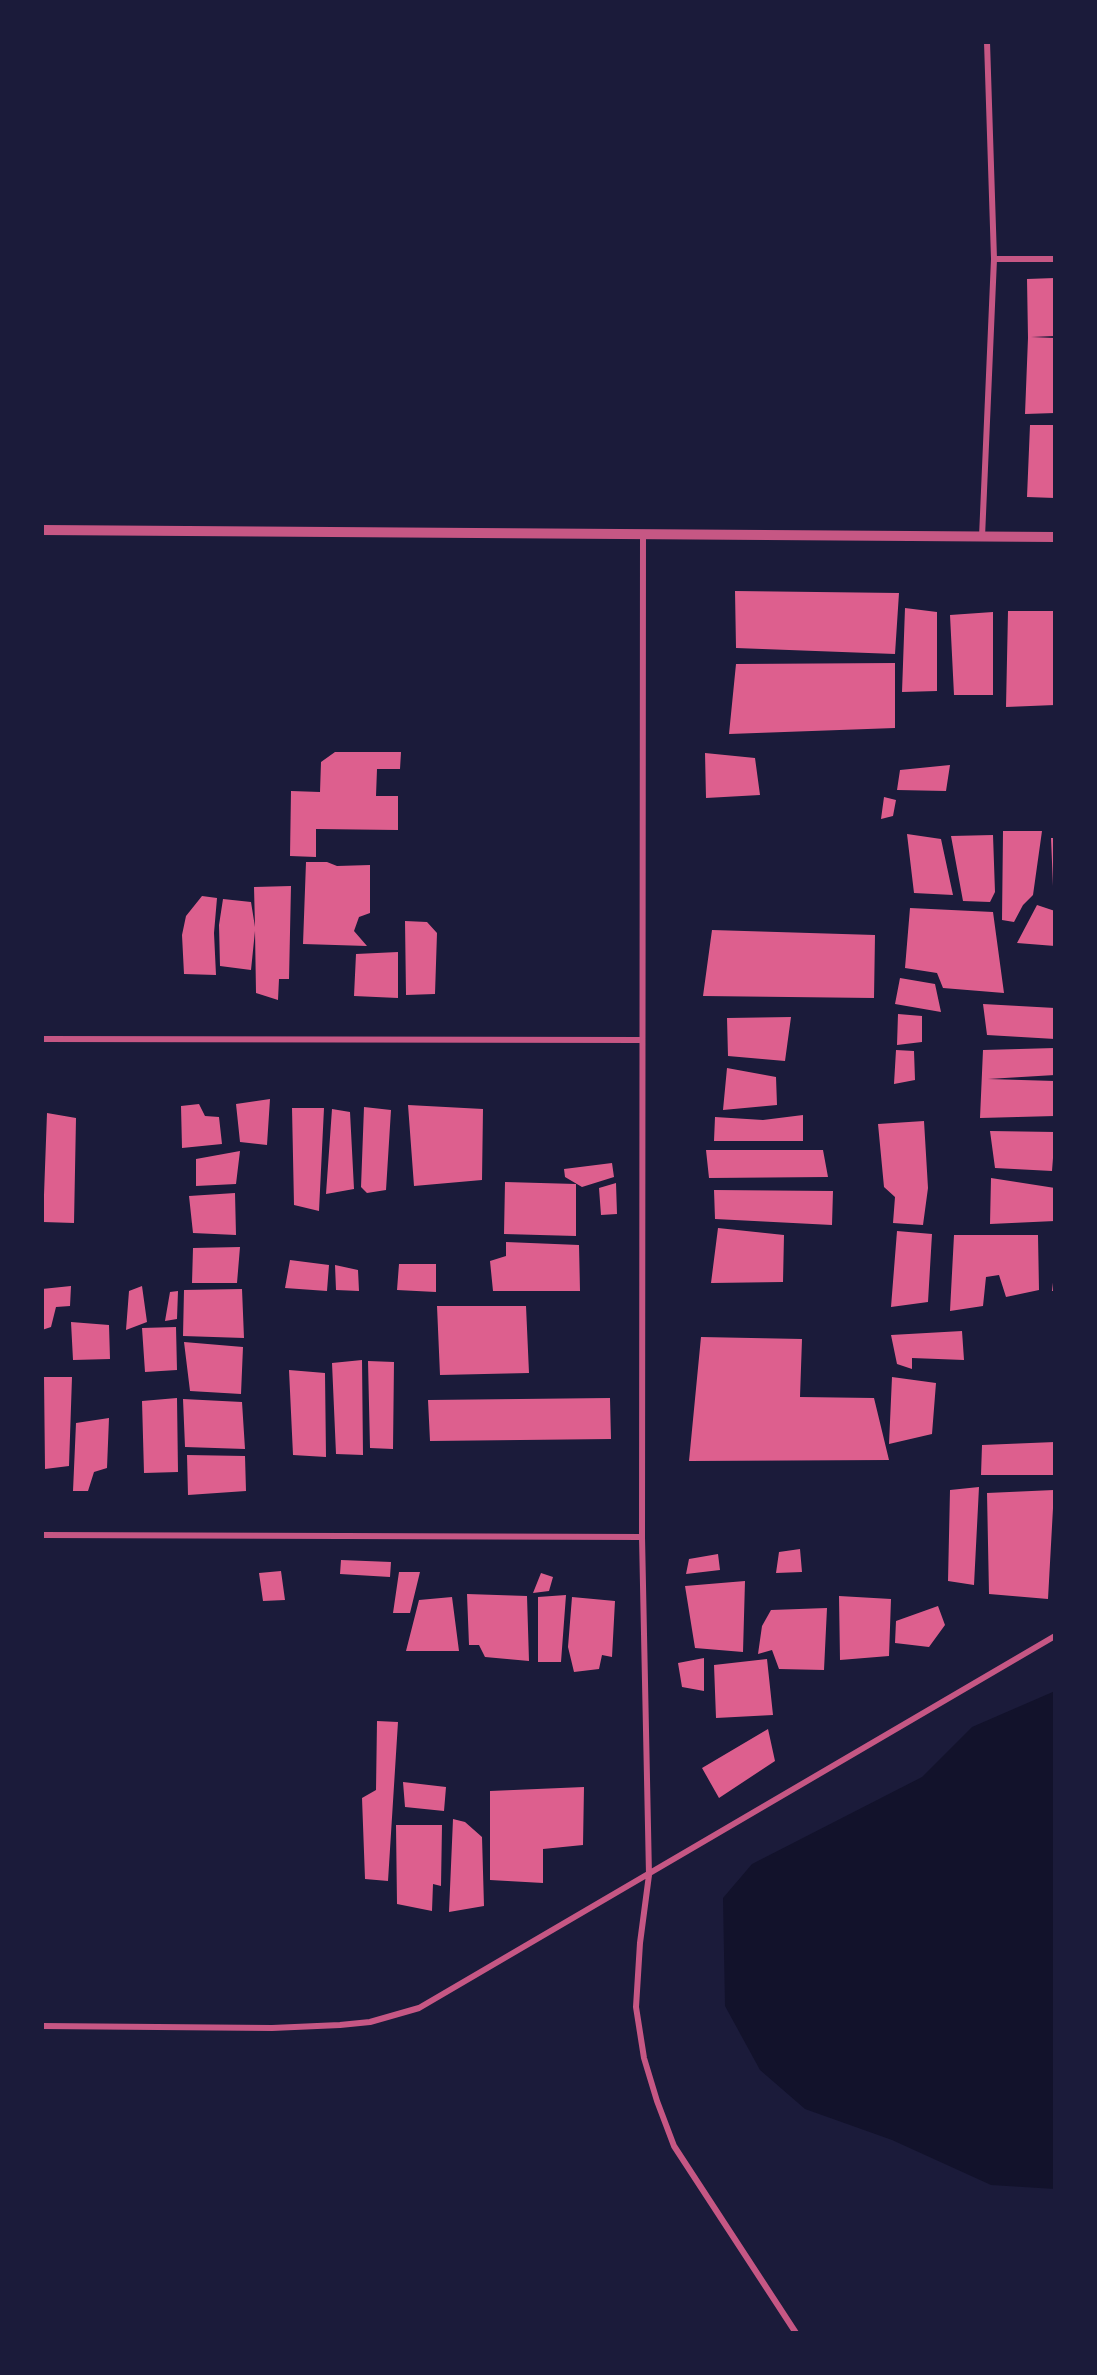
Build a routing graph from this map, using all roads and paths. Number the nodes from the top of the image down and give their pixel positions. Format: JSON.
{"nodes":[{"id":1,"x":987,"y":42,"type":"edge"},
{"id":2,"x":994,"y":259,"type":"junction"},
{"id":3,"x":1055,"y":259,"type":"edge"},
{"id":4,"x":42,"y":530,"type":"edge"},
{"id":5,"x":643,"y":534,"type":"junction"},
{"id":6,"x":982,"y":537,"type":"junction"},
{"id":7,"x":1055,"y":537,"type":"edge"},
{"id":8,"x":42,"y":1040,"type":"edge"},
{"id":9,"x":642,"y":1040,"type":"junction"},
{"id":10,"x":42,"y":1535,"type":"edge"},
{"id":11,"x":642,"y":1537,"type":"junction"},
{"id":12,"x":1055,"y":1636,"type":"edge"},
{"id":13,"x":650,"y":1875,"type":"junction"},
{"id":14,"x":42,"y":2026,"type":"edge"},
{"id":15,"x":796,"y":2333,"type":"edge"}],
"edges":[{"from":1,"to":2,"type":"street"},
{"from":2,"to":3,"type":"street"},
{"from":2,"to":6,"type":"street"},
{"from":4,"to":5,"type":"street"},
{"from":5,"to":6,"type":"street"},
{"from":5,"to":9,"type":"street"},
{"from":6,"to":7,"type":"street"},
{"from":8,"to":9,"type":"street"},
{"from":9,"to":11,"type":"street"},
{"from":10,"to":11,"type":"street"},
{"from":11,"to":13,"type":"street"},
{"from":12,"to":13,"type":"street"},
{"from":13,"to":14,"type":"street"},
{"from":13,"to":15,"type":"street"}]}
